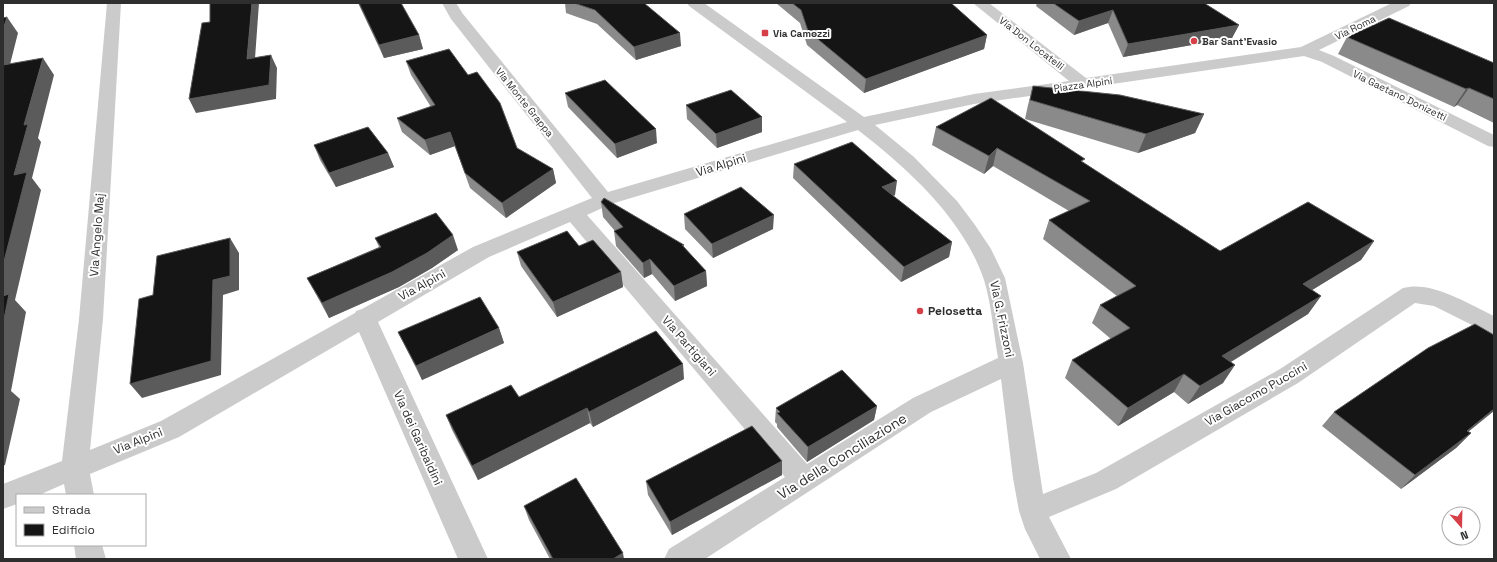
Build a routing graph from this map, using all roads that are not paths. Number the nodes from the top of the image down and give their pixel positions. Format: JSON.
{"nodes":[{"id":1,"x":114,"y":3,"type":"edge"},
{"id":2,"x":449,"y":3,"type":"edge"},
{"id":3,"x":694,"y":3,"type":"edge"},
{"id":4,"x":980,"y":3,"type":"edge"},
{"id":5,"x":1404,"y":3,"type":"edge"},
{"id":6,"x":1305,"y":51,"type":"junction"},
{"id":7,"x":1083,"y":84,"type":"junction"},
{"id":8,"x":861,"y":123,"type":"junction"},
{"id":9,"x":1494,"y":142,"type":"edge"},
{"id":10,"x":604,"y":200,"type":"junction"},
{"id":11,"x":574,"y":213,"type":"junction"},
{"id":12,"x":364,"y":317,"type":"junction"},
{"id":13,"x":1484,"y":321,"type":"edge"},
{"id":14,"x":1011,"y":363,"type":"junction"},
{"id":15,"x":75,"y":466,"type":"junction"},
{"id":16,"x":804,"y":480,"type":"junction"},
{"id":17,"x":80,"y":494,"type":"edge"},
{"id":18,"x":3,"y":497,"type":"edge"},
{"id":19,"x":1033,"y":511,"type":"junction"},
{"id":20,"x":88,"y":546,"type":"edge"},
{"id":21,"x":90,"y":559,"type":"edge"},
{"id":22,"x":473,"y":559,"type":"edge"},
{"id":23,"x":679,"y":559,"type":"edge"},
{"id":24,"x":1056,"y":559,"type":"edge"}],
"edges":[{"from":1,"to":15,"type":"street","name":"Via Angelo Maj"},
{"from":2,"to":10,"type":"street","name":"Via Monte Grappa"},
{"from":3,"to":8,"type":"street"},
{"from":4,"to":7,"type":"street","name":"Via Don Locatelli"},
{"from":5,"to":6,"type":"street","name":"Via Roma"},
{"from":6,"to":7,"type":"street","name":"Piazza Alpini"},
{"from":6,"to":9,"type":"street","name":"Via Gaetano Donizetti"},
{"from":7,"to":8,"type":"street","name":"Piazza Alpini"},
{"from":8,"to":10,"type":"street","name":"Via Alpini"},
{"from":8,"to":14,"type":"street","name":"Via G. Frizzoni"},
{"from":10,"to":11,"type":"street","name":"Via Alpini"},
{"from":11,"to":12,"type":"street","name":"Via Alpini"},
{"from":11,"to":16,"type":"street","name":"Via Partigiani"},
{"from":12,"to":15,"type":"street","name":"Via Alpini"},
{"from":12,"to":22,"type":"street","name":"Via dei Garibaldini"},
{"from":13,"to":19,"type":"street","name":"Via Giacomo Puccini"},
{"from":14,"to":16,"type":"street","name":"Via della Conciliazione"},
{"from":14,"to":19,"type":"street","name":"Via G. Frizzoni"},
{"from":15,"to":17,"type":"street","name":"Via Angelo Maj"},
{"from":15,"to":18,"type":"street","name":"Via Alpini"},
{"from":16,"to":23,"type":"street","name":"Via della Conciliazione"},
{"from":19,"to":24,"type":"street","name":"Via G. Frizzoni"},
{"from":20,"to":21,"type":"street"}]}
